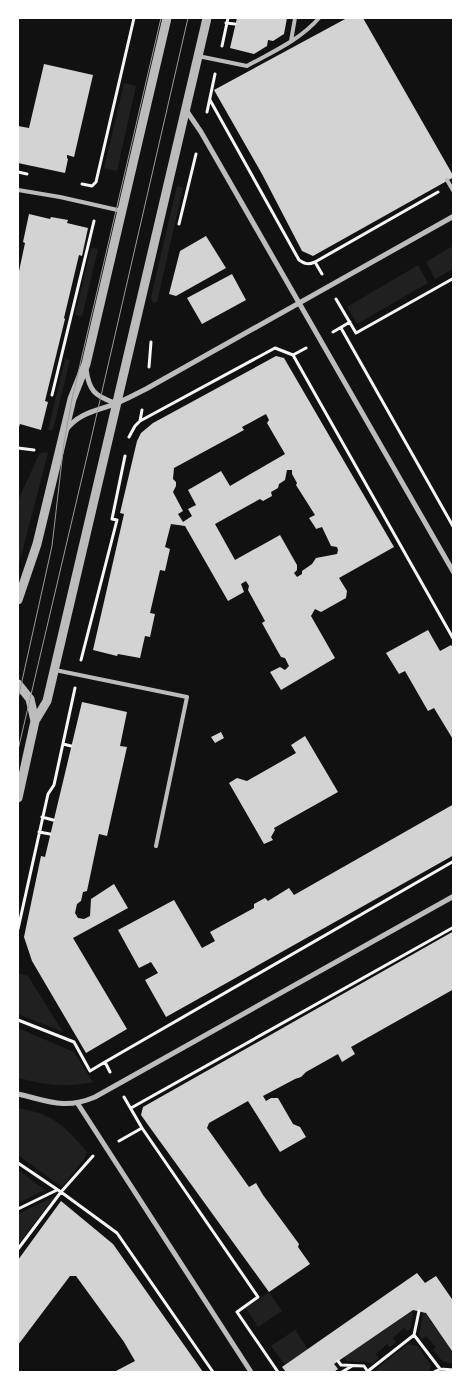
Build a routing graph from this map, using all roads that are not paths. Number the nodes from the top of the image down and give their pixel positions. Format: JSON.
{"nodes":[{"id":1,"x":167,"y":18,"type":"edge"},
{"id":2,"x":207,"y":18,"type":"edge"},
{"id":3,"x":295,"y":18,"type":"edge"},
{"id":4,"x":319,"y":18,"type":"edge"},
{"id":5,"x":291,"y":41,"type":"junction"},
{"id":6,"x":198,"y":56,"type":"junction"},
{"id":7,"x":185,"y":110,"type":"junction"},
{"id":8,"x":447,"y":180,"type":"dead end"},
{"id":9,"x":18,"y":190,"type":"edge"},
{"id":10,"x":454,"y":192,"type":"edge"},
{"id":11,"x":122,"y":211,"type":"junction"},
{"id":12,"x":454,"y":216,"type":"edge"},
{"id":13,"x":299,"y":303,"type":"junction"},
{"id":14,"x":86,"y":364,"type":"junction"},
{"id":15,"x":116,"y":403,"type":"junction"},
{"id":16,"x":61,"y":442,"type":"junction"},
{"id":17,"x":454,"y":574,"type":"edge"},
{"id":18,"x":18,"y":600,"type":"edge"},
{"id":19,"x":55,"y":670,"type":"junction"},
{"id":20,"x":18,"y":684,"type":"edge"},
{"id":21,"x":35,"y":721,"type":"junction"},
{"id":22,"x":26,"y":760,"type":"junction"},
{"id":23,"x":18,"y":770,"type":"edge"},
{"id":24,"x":18,"y":798,"type":"edge"},
{"id":25,"x":156,"y":846,"type":"dead end"},
{"id":26,"x":454,"y":896,"type":"edge"},
{"id":27,"x":18,"y":1094,"type":"edge"},
{"id":28,"x":78,"y":1104,"type":"junction"},
{"id":29,"x":251,"y":1372,"type":"edge"}],
"edges":[{"from":1,"to":11,"type":"street"},
{"from":2,"to":6,"type":"street"},
{"from":3,"to":5,"type":"lane"},
{"from":4,"to":5,"type":"lane"},
{"from":5,"to":6,"type":"lane"},
{"from":6,"to":7,"type":"street"},
{"from":7,"to":13,"type":"street"},
{"from":7,"to":15,"type":"street"},
{"from":8,"to":10,"type":"lane"},
{"from":9,"to":11,"type":"lane"},
{"from":11,"to":14,"type":"street"},
{"from":12,"to":13,"type":"street"},
{"from":13,"to":15,"type":"street"},
{"from":13,"to":17,"type":"street"},
{"from":14,"to":15,"type":"street"},
{"from":14,"to":16,"type":"street"},
{"from":15,"to":16,"type":"street"},
{"from":15,"to":19,"type":"street"},
{"from":16,"to":18,"type":"street"},
{"from":19,"to":21,"type":"street"},
{"from":19,"to":25,"type":"lane"},
{"from":20,"to":21,"type":"street"},
{"from":21,"to":22,"type":"street"},
{"from":22,"to":23,"type":"street"},
{"from":22,"to":24,"type":"street"},
{"from":26,"to":28,"type":"street"},
{"from":27,"to":28,"type":"street"},
{"from":28,"to":29,"type":"street"}]}
